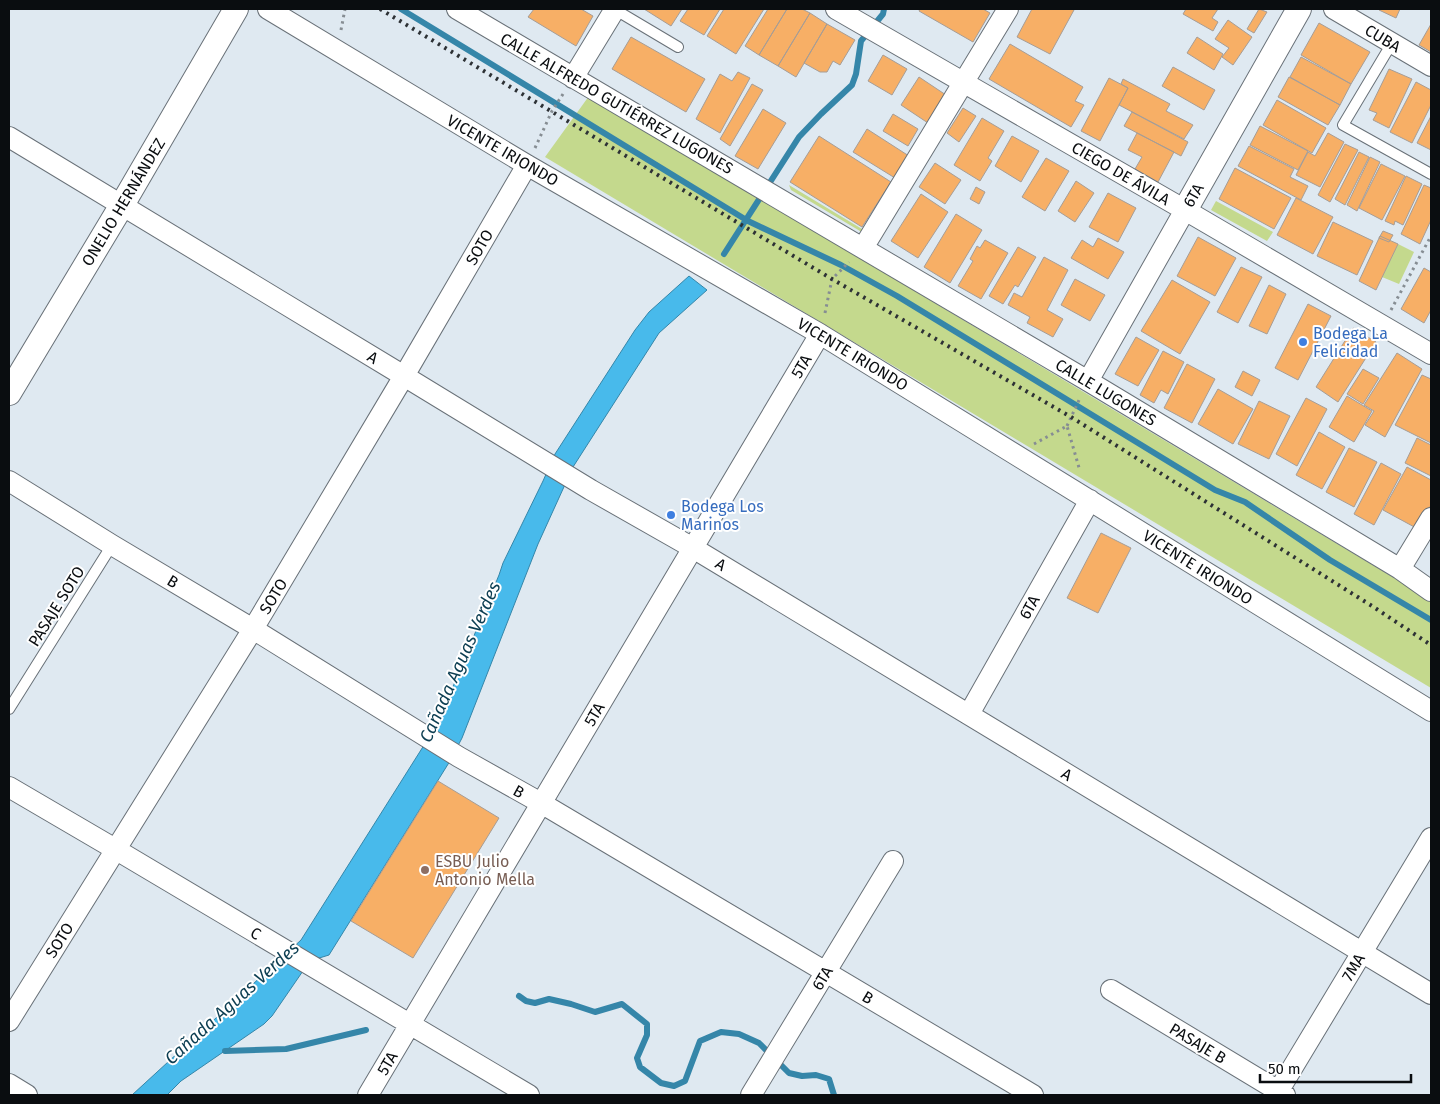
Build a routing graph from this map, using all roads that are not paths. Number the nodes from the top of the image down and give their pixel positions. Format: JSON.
{"nodes":[{"id":1,"x":236,"y":9,"type":"edge"},
{"id":2,"x":268,"y":9,"type":"edge"},
{"id":3,"x":457,"y":9,"type":"edge"},
{"id":4,"x":614,"y":9,"type":"edge"},
{"id":5,"x":836,"y":9,"type":"edge"},
{"id":6,"x":1008,"y":9,"type":"edge"},
{"id":7,"x":1299,"y":9,"type":"edge"},
{"id":8,"x":1334,"y":9,"type":"edge"},
{"id":9,"x":1392,"y":43,"type":"junction"},
{"id":10,"x":678,"y":47,"type":"dead end"},
{"id":11,"x":1431,"y":66,"type":"edge"},
{"id":12,"x":573,"y":78,"type":"junction"},
{"id":13,"x":963,"y":83,"type":"junction"},
{"id":14,"x":9,"y":137,"type":"edge"},
{"id":15,"x":527,"y":164,"type":"junction"},
{"id":16,"x":1431,"y":174,"type":"edge"},
{"id":17,"x":778,"y":198,"type":"joint"},
{"id":18,"x":122,"y":205,"type":"junction"},
{"id":19,"x":1185,"y":210,"type":"junction"},
{"id":20,"x":856,"y":255,"type":"junction"},
{"id":21,"x":820,"y":334,"type":"junction"},
{"id":22,"x":1431,"y":354,"type":"edge"},
{"id":23,"x":404,"y":376,"type":"junction"},
{"id":24,"x":1085,"y":388,"type":"junction"},
{"id":25,"x":9,"y":393,"type":"edge"},
{"id":26,"x":9,"y":481,"type":"edge"},
{"id":27,"x":1090,"y":500,"type":"junction"},
{"id":28,"x":1431,"y":518,"type":"edge"},
{"id":29,"x":112,"y":545,"type":"junction"},
{"id":30,"x":693,"y":548,"type":"junction"},
{"id":31,"x":1400,"y":569,"type":"junction"},
{"id":32,"x":1431,"y":591,"type":"edge"},
{"id":33,"x":253,"y":629,"type":"junction"},
{"id":34,"x":9,"y":709,"type":"edge"},
{"id":35,"x":1431,"y":712,"type":"edge"},
{"id":36,"x":969,"y":714,"type":"junction"},
{"id":37,"x":9,"y":787,"type":"edge"},
{"id":38,"x":541,"y":803,"type":"junction"},
{"id":39,"x":1431,"y":838,"type":"edge"},
{"id":40,"x":115,"y":849,"type":"junction"},
{"id":41,"x":893,"y":861,"type":"dead end"},
{"id":42,"x":1362,"y":953,"type":"junction"},
{"id":43,"x":826,"y":972,"type":"junction"},
{"id":44,"x":1110,"y":990,"type":"dead end"},
{"id":45,"x":1431,"y":994,"type":"edge"},
{"id":46,"x":9,"y":1021,"type":"edge"},
{"id":47,"x":410,"y":1024,"type":"junction"},
{"id":48,"x":9,"y":1084,"type":"edge"},
{"id":49,"x":1280,"y":1094,"type":"edge"},
{"id":50,"x":28,"y":1095,"type":"edge"},
{"id":51,"x":368,"y":1095,"type":"edge"},
{"id":52,"x":530,"y":1095,"type":"edge"},
{"id":53,"x":751,"y":1095,"type":"edge"},
{"id":54,"x":1033,"y":1095,"type":"edge"}],
"edges":[{"from":1,"to":18,"type":"street","name":"ONELIO HERNÁNDEZ"},
{"from":2,"to":15,"type":"street","name":"VICENTE IRIONDO"},
{"from":3,"to":12,"type":"street","name":"CALLE ALFREDO GUTIÉRREZ LUGONES"},
{"from":4,"to":10,"type":"lane"},
{"from":4,"to":12,"type":"street"},
{"from":5,"to":13,"type":"street","name":"CIEGO DE ÁVILA"},
{"from":6,"to":13,"type":"street"},
{"from":7,"to":19,"type":"street","name":"6TA"},
{"from":8,"to":9,"type":"street","name":"CUBA"},
{"from":9,"to":11,"type":"street","name":"CUBA"},
{"from":9,"to":16,"type":"lane"},
{"from":12,"to":17,"type":"street","name":"CALLE ALFREDO GUTIÉRREZ LUGONES"},
{"from":13,"to":19,"type":"street","name":"CIEGO DE ÁVILA"},
{"from":13,"to":20,"type":"street"},
{"from":14,"to":18,"type":"street","name":"A"},
{"from":15,"to":21,"type":"street","name":"VICENTE IRIONDO"},
{"from":15,"to":23,"type":"street","name":"SOTO"},
{"from":17,"to":20,"type":"street","name":"CALLE LUGONES"},
{"from":18,"to":23,"type":"street","name":"A"},
{"from":18,"to":25,"type":"street","name":"ONELIO HERNÁNDEZ"},
{"from":19,"to":22,"type":"street","name":"CIEGO DE ÁVILA"},
{"from":19,"to":24,"type":"street","name":"6TA"},
{"from":20,"to":24,"type":"street","name":"CALLE LUGONES"},
{"from":21,"to":27,"type":"street","name":"VICENTE IRIONDO"},
{"from":21,"to":30,"type":"street","name":"5TA"},
{"from":23,"to":30,"type":"street","name":"A"},
{"from":23,"to":33,"type":"street","name":"SOTO"},
{"from":24,"to":31,"type":"street","name":"CALLE LUGONES"},
{"from":26,"to":29,"type":"street","name":"B"},
{"from":27,"to":35,"type":"street","name":"VICENTE IRIONDO"},
{"from":27,"to":36,"type":"street","name":"6TA"},
{"from":28,"to":31,"type":"street"},
{"from":29,"to":33,"type":"street","name":"B"},
{"from":29,"to":34,"type":"lane","name":"PASAJE SOTO"},
{"from":30,"to":36,"type":"street","name":"A"},
{"from":30,"to":38,"type":"street","name":"5TA"},
{"from":31,"to":32,"type":"street","name":"CALLE LUGONES"},
{"from":33,"to":38,"type":"street","name":"B"},
{"from":33,"to":40,"type":"street","name":"SOTO"},
{"from":36,"to":42,"type":"street","name":"A"},
{"from":37,"to":40,"type":"street","name":"C"},
{"from":38,"to":43,"type":"street","name":"B"},
{"from":38,"to":47,"type":"street","name":"5TA"},
{"from":39,"to":42,"type":"street","name":"7MA"},
{"from":40,"to":46,"type":"street","name":"SOTO"},
{"from":40,"to":47,"type":"street","name":"C"},
{"from":41,"to":43,"type":"street","name":"6TA"},
{"from":42,"to":45,"type":"street","name":"A"},
{"from":42,"to":49,"type":"street","name":"7MA"},
{"from":43,"to":53,"type":"street","name":"6TA"},
{"from":43,"to":54,"type":"street","name":"B"},
{"from":44,"to":49,"type":"street","name":"PASAJE B"},
{"from":47,"to":51,"type":"street","name":"5TA"},
{"from":47,"to":52,"type":"street","name":"C"},
{"from":48,"to":50,"type":"street"}]}
